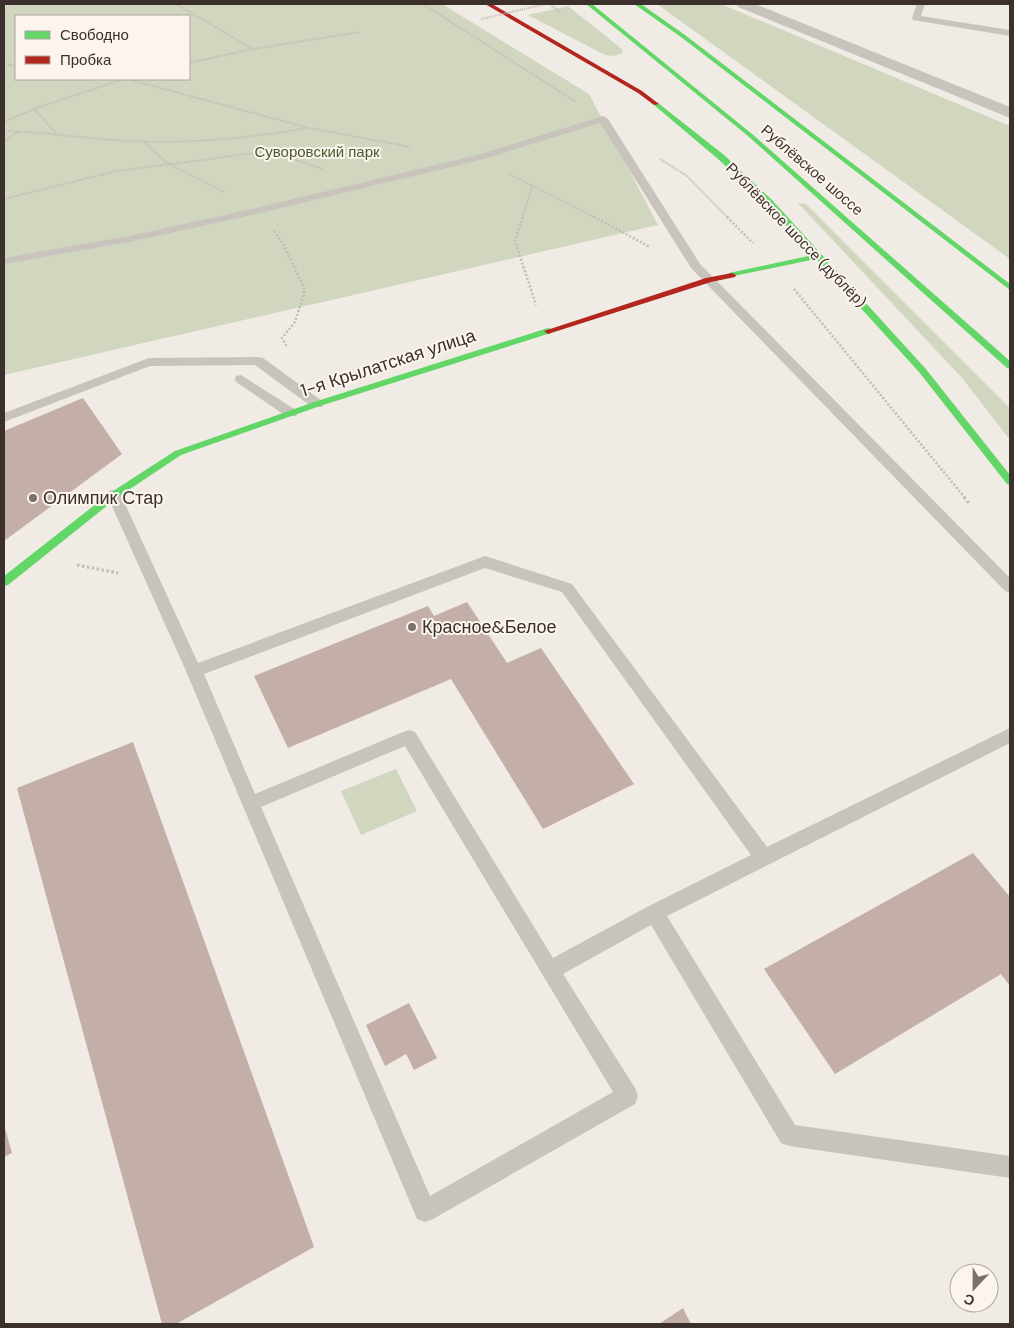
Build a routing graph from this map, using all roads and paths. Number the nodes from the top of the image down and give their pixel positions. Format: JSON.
{"nodes":[{"id":1,"x":176,"y":4,"type":"edge"},
{"id":2,"x":424,"y":4,"type":"edge"},
{"id":3,"x":488,"y":4,"type":"edge"},
{"id":4,"x":546,"y":4,"type":"edge"},
{"id":5,"x":589,"y":4,"type":"edge"},
{"id":6,"x":638,"y":4,"type":"edge"},
{"id":7,"x":743,"y":4,"type":"edge"},
{"id":8,"x":921,"y":4,"type":"edge"},
{"id":9,"x":481,"y":19,"type":"dead end"},
{"id":10,"x":360,"y":32,"type":"dead end"},
{"id":11,"x":1010,"y":33,"type":"edge"},
{"id":12,"x":253,"y":49,"type":"junction"},
{"id":13,"x":190,"y":63,"type":"edge"},
{"id":14,"x":123,"y":80,"type":"edge"},
{"id":15,"x":130,"y":80,"type":"edge"},
{"id":16,"x":34,"y":109,"type":"junction"},
{"id":17,"x":1010,"y":113,"type":"edge"},
{"id":18,"x":602,"y":119,"type":"junction"},
{"id":19,"x":4,"y":122,"type":"edge"},
{"id":20,"x":309,"y":128,"type":"junction"},
{"id":21,"x":4,"y":131,"type":"edge"},
{"id":22,"x":18,"y":131,"type":"junction"},
{"id":23,"x":56,"y":133,"type":"junction"},
{"id":24,"x":4,"y":142,"type":"edge"},
{"id":25,"x":144,"y":142,"type":"junction"},
{"id":26,"x":411,"y":148,"type":"dead end"},
{"id":27,"x":656,"y":156,"type":"dead end"},
{"id":28,"x":480,"y":157,"type":"junction"},
{"id":29,"x":167,"y":163,"type":"junction"},
{"id":30,"x":366,"y":185,"type":"junction"},
{"id":31,"x":532,"y":187,"type":"junction"},
{"id":32,"x":4,"y":199,"type":"edge"},
{"id":33,"x":260,"y":210,"type":"junction"},
{"id":34,"x":653,"y":249,"type":"dead end"},
{"id":35,"x":819,"y":256,"type":"junction"},
{"id":36,"x":4,"y":262,"type":"edge"},
{"id":37,"x":775,"y":265,"type":"junction"},
{"id":38,"x":709,"y":280,"type":"junction"},
{"id":39,"x":1010,"y":288,"type":"edge"},
{"id":40,"x":541,"y":312,"type":"dead end"},
{"id":41,"x":291,"y":355,"type":"dead end"},
{"id":42,"x":1010,"y":366,"type":"edge"},
{"id":43,"x":242,"y":379,"type":"dead end"},
{"id":44,"x":317,"y":404,"type":"junction"},
{"id":45,"x":291,"y":413,"type":"junction"},
{"id":46,"x":4,"y":418,"type":"edge"},
{"id":47,"x":1010,"y":482,"type":"edge"},
{"id":48,"x":114,"y":495,"type":"junction"},
{"id":49,"x":972,"y":506,"type":"dead end"},
{"id":50,"x":72,"y":564,"type":"dead end"},
{"id":51,"x":153,"y":580,"type":"junction"},
{"id":52,"x":4,"y":582,"type":"edge"},
{"id":53,"x":1010,"y":587,"type":"edge"},
{"id":54,"x":194,"y":671,"type":"junction"},
{"id":55,"x":1009,"y":739,"type":"edge"},
{"id":56,"x":250,"y":804,"type":"junction"},
{"id":57,"x":764,"y":858,"type":"junction"},
{"id":58,"x":654,"y":913,"type":"junction"},
{"id":59,"x":550,"y":971,"type":"junction"},
{"id":60,"x":1010,"y":1166,"type":"edge"}],
"edges":[{"from":1,"to":12,"type":"path"},
{"from":2,"to":18,"type":"path"},
{"from":3,"to":35,"type":"street","name":"Рублёвское шоссе (дублёр)"},
{"from":4,"to":9,"type":"path","bridge":true},
{"from":5,"to":42,"type":"street","name":"Рублёвское шоссе"},
{"from":6,"to":39,"type":"street","name":"Рублёвское шоссе"},
{"from":7,"to":17,"type":"street"},
{"from":8,"to":11,"type":"lane"},
{"from":10,"to":12,"type":"path"},
{"from":12,"to":13,"type":"path"},
{"from":14,"to":16,"type":"path"},
{"from":15,"to":20,"type":"path"},
{"from":16,"to":19,"type":"path"},
{"from":16,"to":23,"type":"path"},
{"from":18,"to":28,"type":"lane"},
{"from":18,"to":38,"type":"lane"},
{"from":20,"to":25,"type":"path"},
{"from":20,"to":26,"type":"path"},
{"from":21,"to":22,"type":"path"},
{"from":22,"to":23,"type":"path"},
{"from":22,"to":24,"type":"path"},
{"from":23,"to":25,"type":"path"},
{"from":25,"to":29,"type":"path"},
{"from":27,"to":37,"type":"path"},
{"from":28,"to":30,"type":"lane"},
{"from":28,"to":31,"type":"path"},
{"from":29,"to":30,"type":"path"},
{"from":29,"to":32,"type":"path"},
{"from":29,"to":33,"type":"path"},
{"from":30,"to":33,"type":"lane"},
{"from":31,"to":34,"type":"path"},
{"from":31,"to":40,"type":"path"},
{"from":33,"to":36,"type":"lane"},
{"from":33,"to":41,"type":"path"},
{"from":35,"to":37,"type":"street","name":"1-я Крылатская улица"},
{"from":35,"to":47,"type":"street","name":"Рублёвское шоссе (дублёр)"},
{"from":37,"to":38,"type":"street","name":"1-я Крылатская улица"},
{"from":37,"to":49,"type":"path"},
{"from":38,"to":44,"type":"street","name":"1-я Крылатская улица"},
{"from":38,"to":53,"type":"lane"},
{"from":43,"to":45,"type":"lane"},
{"from":44,"to":45,"type":"street","name":"1-я Крылатская улица"},
{"from":44,"to":46,"type":"lane"},
{"from":45,"to":48,"type":"street","name":"1-я Крылатская улица"},
{"from":48,"to":51,"type":"lane"},
{"from":48,"to":52,"type":"street","name":"1-я Крылатская улица"},
{"from":50,"to":51,"type":"path"},
{"from":51,"to":54,"type":"lane"},
{"from":54,"to":56,"type":"lane"},
{"from":54,"to":57,"type":"lane"},
{"from":55,"to":57,"type":"lane"},
{"from":56,"to":59,"type":"lane"},
{"from":56,"to":59,"type":"lane"},
{"from":57,"to":58,"type":"lane"},
{"from":58,"to":59,"type":"lane"},
{"from":58,"to":60,"type":"lane"}]}
